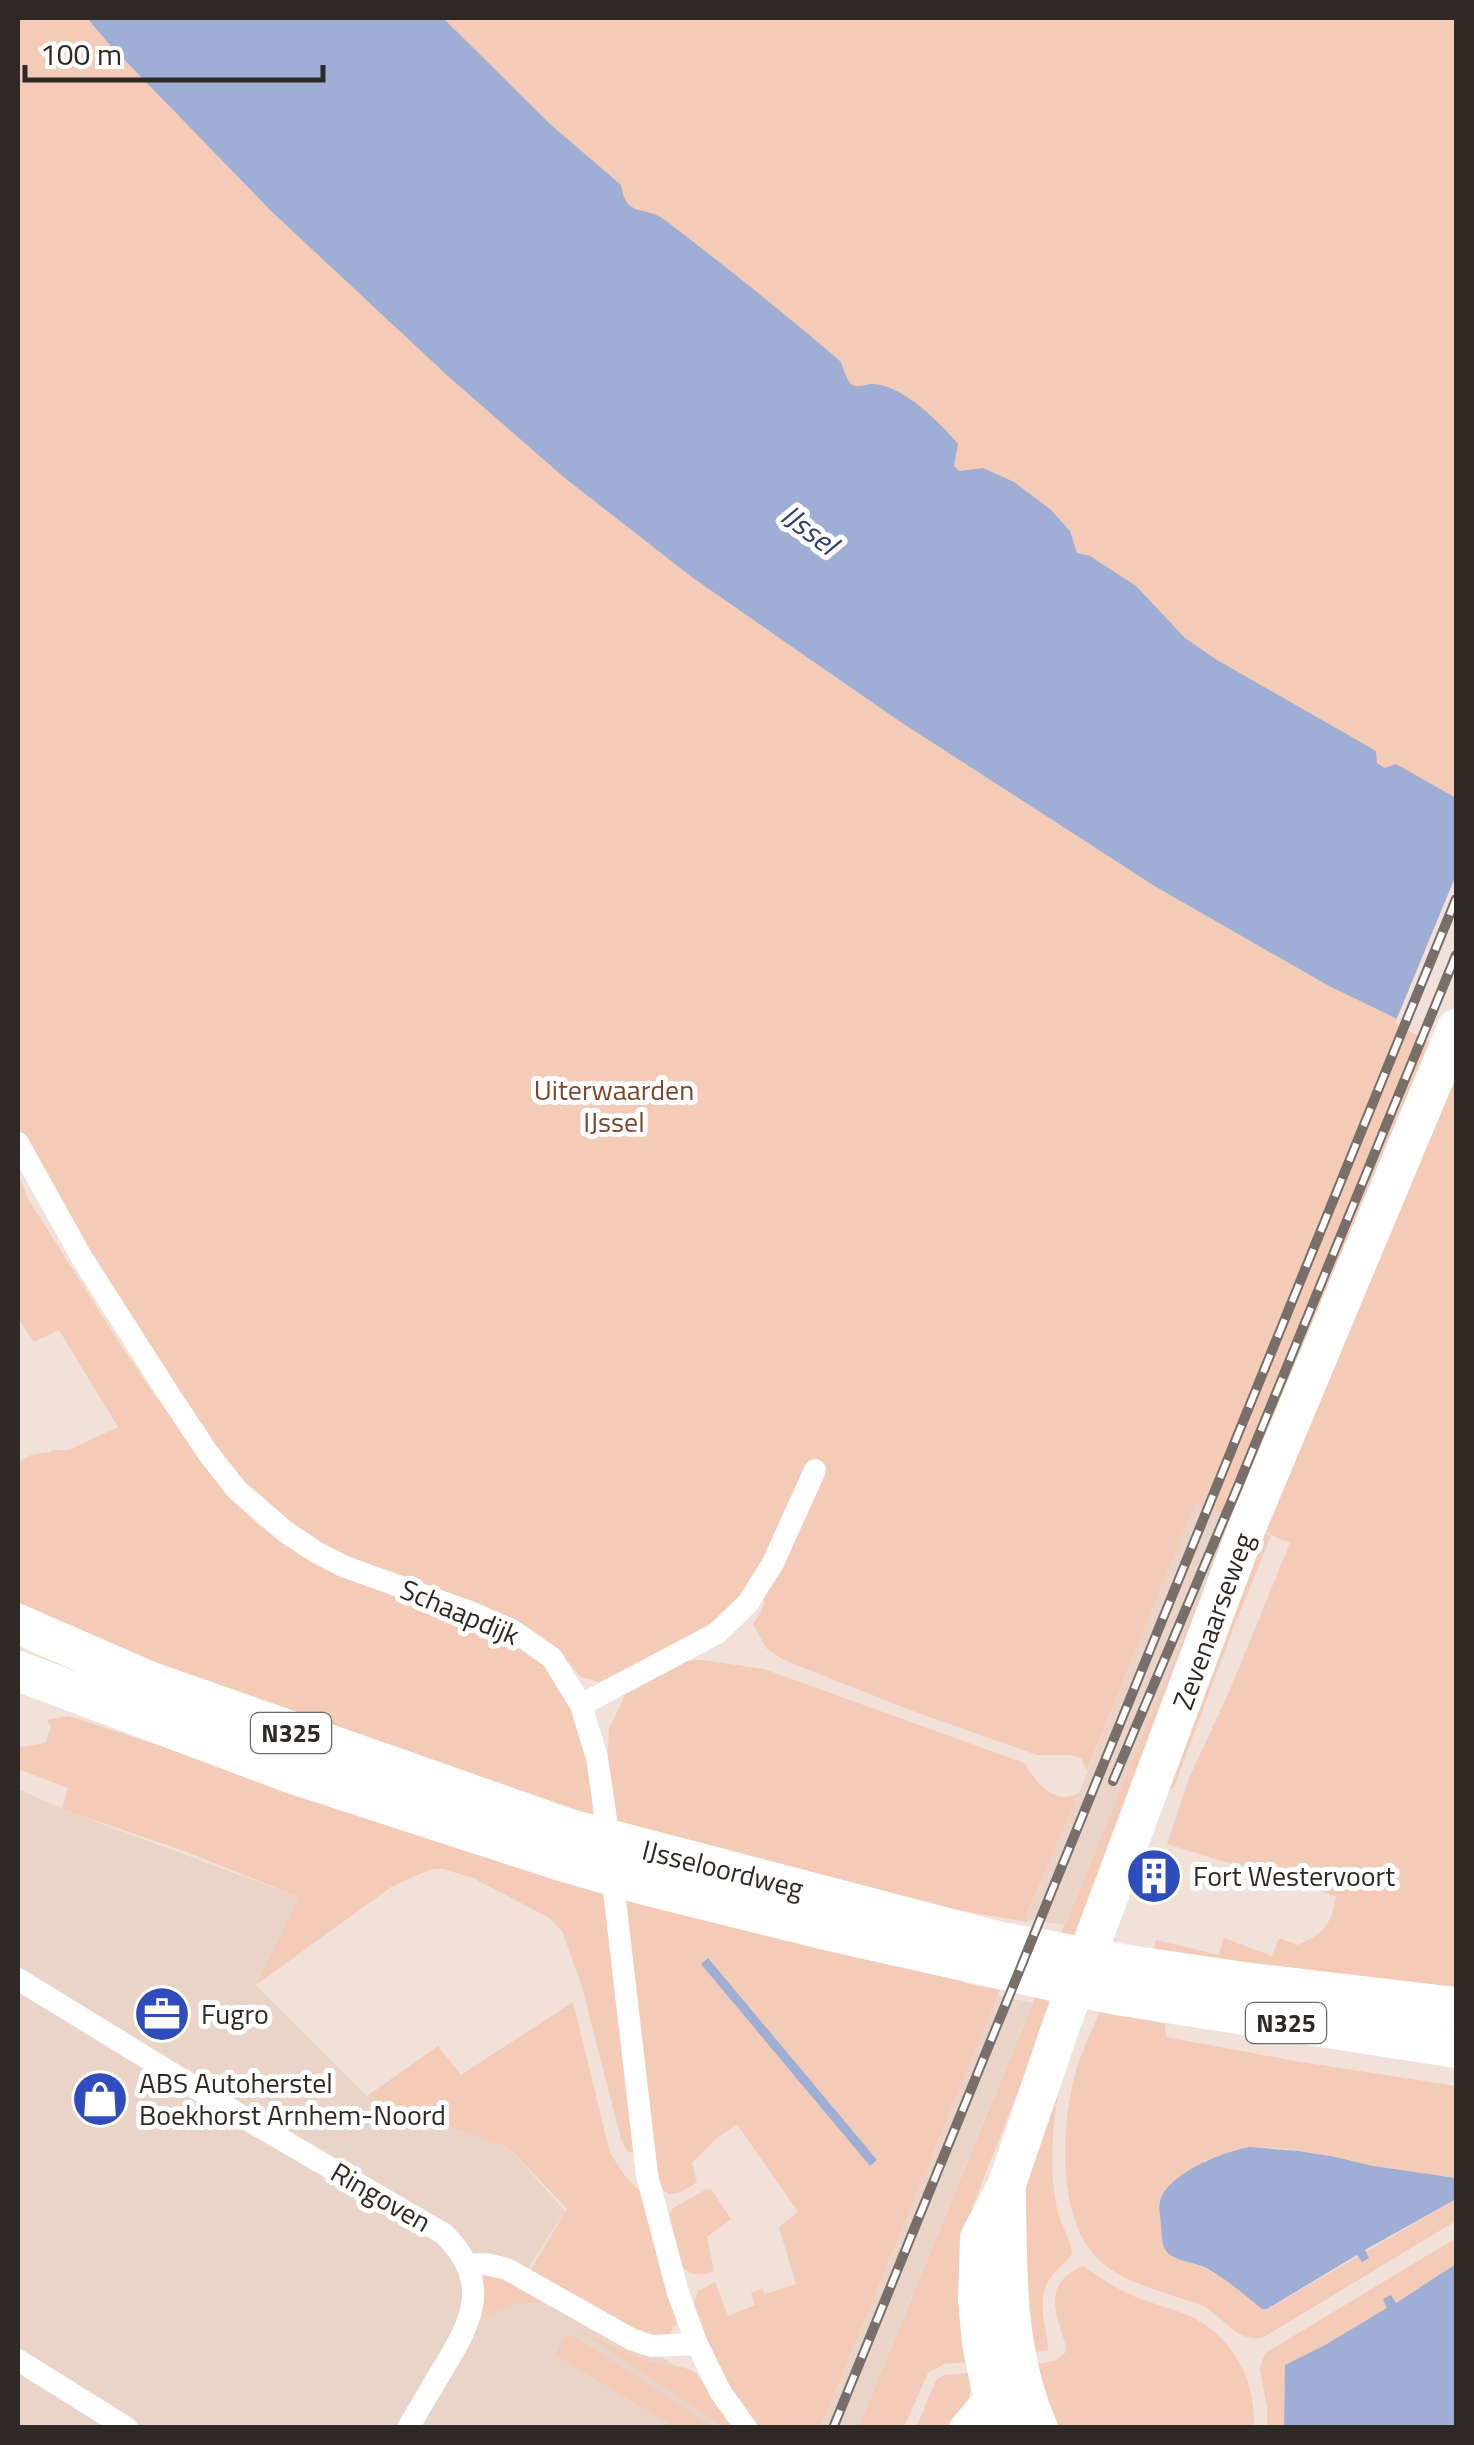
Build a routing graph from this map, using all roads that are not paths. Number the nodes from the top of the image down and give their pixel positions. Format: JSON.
{"nodes":[{"id":1,"x":1456,"y":1028,"type":"edge"},
{"id":2,"x":18,"y":1143,"type":"edge"},
{"id":3,"x":816,"y":1470,"type":"dead end"},
{"id":4,"x":18,"y":1624,"type":"edge"},
{"id":5,"x":18,"y":1671,"type":"edge"},
{"id":6,"x":581,"y":1704,"type":"junction"},
{"id":7,"x":106,"y":1705,"type":"junction"},
{"id":8,"x":41,"y":1714,"type":"dead end"},
{"id":9,"x":18,"y":1979,"type":"edge"},
{"id":10,"x":1456,"y":2007,"type":"edge"},
{"id":11,"x":1456,"y":2048,"type":"edge"},
{"id":12,"x":467,"y":2265,"type":"junction"},
{"id":13,"x":698,"y":2344,"type":"junction"},
{"id":14,"x":18,"y":2360,"type":"edge"},
{"id":15,"x":1018,"y":2417,"type":"edge"},
{"id":16,"x":127,"y":2428,"type":"edge"},
{"id":17,"x":408,"y":2428,"type":"edge"},
{"id":18,"x":746,"y":2428,"type":"edge"},
{"id":19,"x":964,"y":2428,"type":"edge"}],
"edges":[{"from":1,"to":15,"type":"main road","name":"Zevenaarseweg"},
{"from":2,"to":6,"type":"street","name":"Schaapdijk"},
{"from":3,"to":6,"type":"street"},
{"from":4,"to":10,"type":"highway","name":"IJsseloordweg","number":"N325"},
{"from":5,"to":7,"type":"highway","name":"IJsseloordweg","number":"N325"},
{"from":6,"to":13,"type":"street","name":"Schaapdijk"},
{"from":7,"to":8,"type":"highway"},
{"from":7,"to":11,"type":"highway","name":"IJsseloordweg","number":"N325"},
{"from":9,"to":12,"type":"street","name":"Ringoven"},
{"from":12,"to":13,"type":"street"},
{"from":12,"to":17,"type":"street"},
{"from":13,"to":18,"type":"street","name":"Schaapdijk"},
{"from":14,"to":16,"type":"street"},
{"from":15,"to":19,"type":"street"}]}
